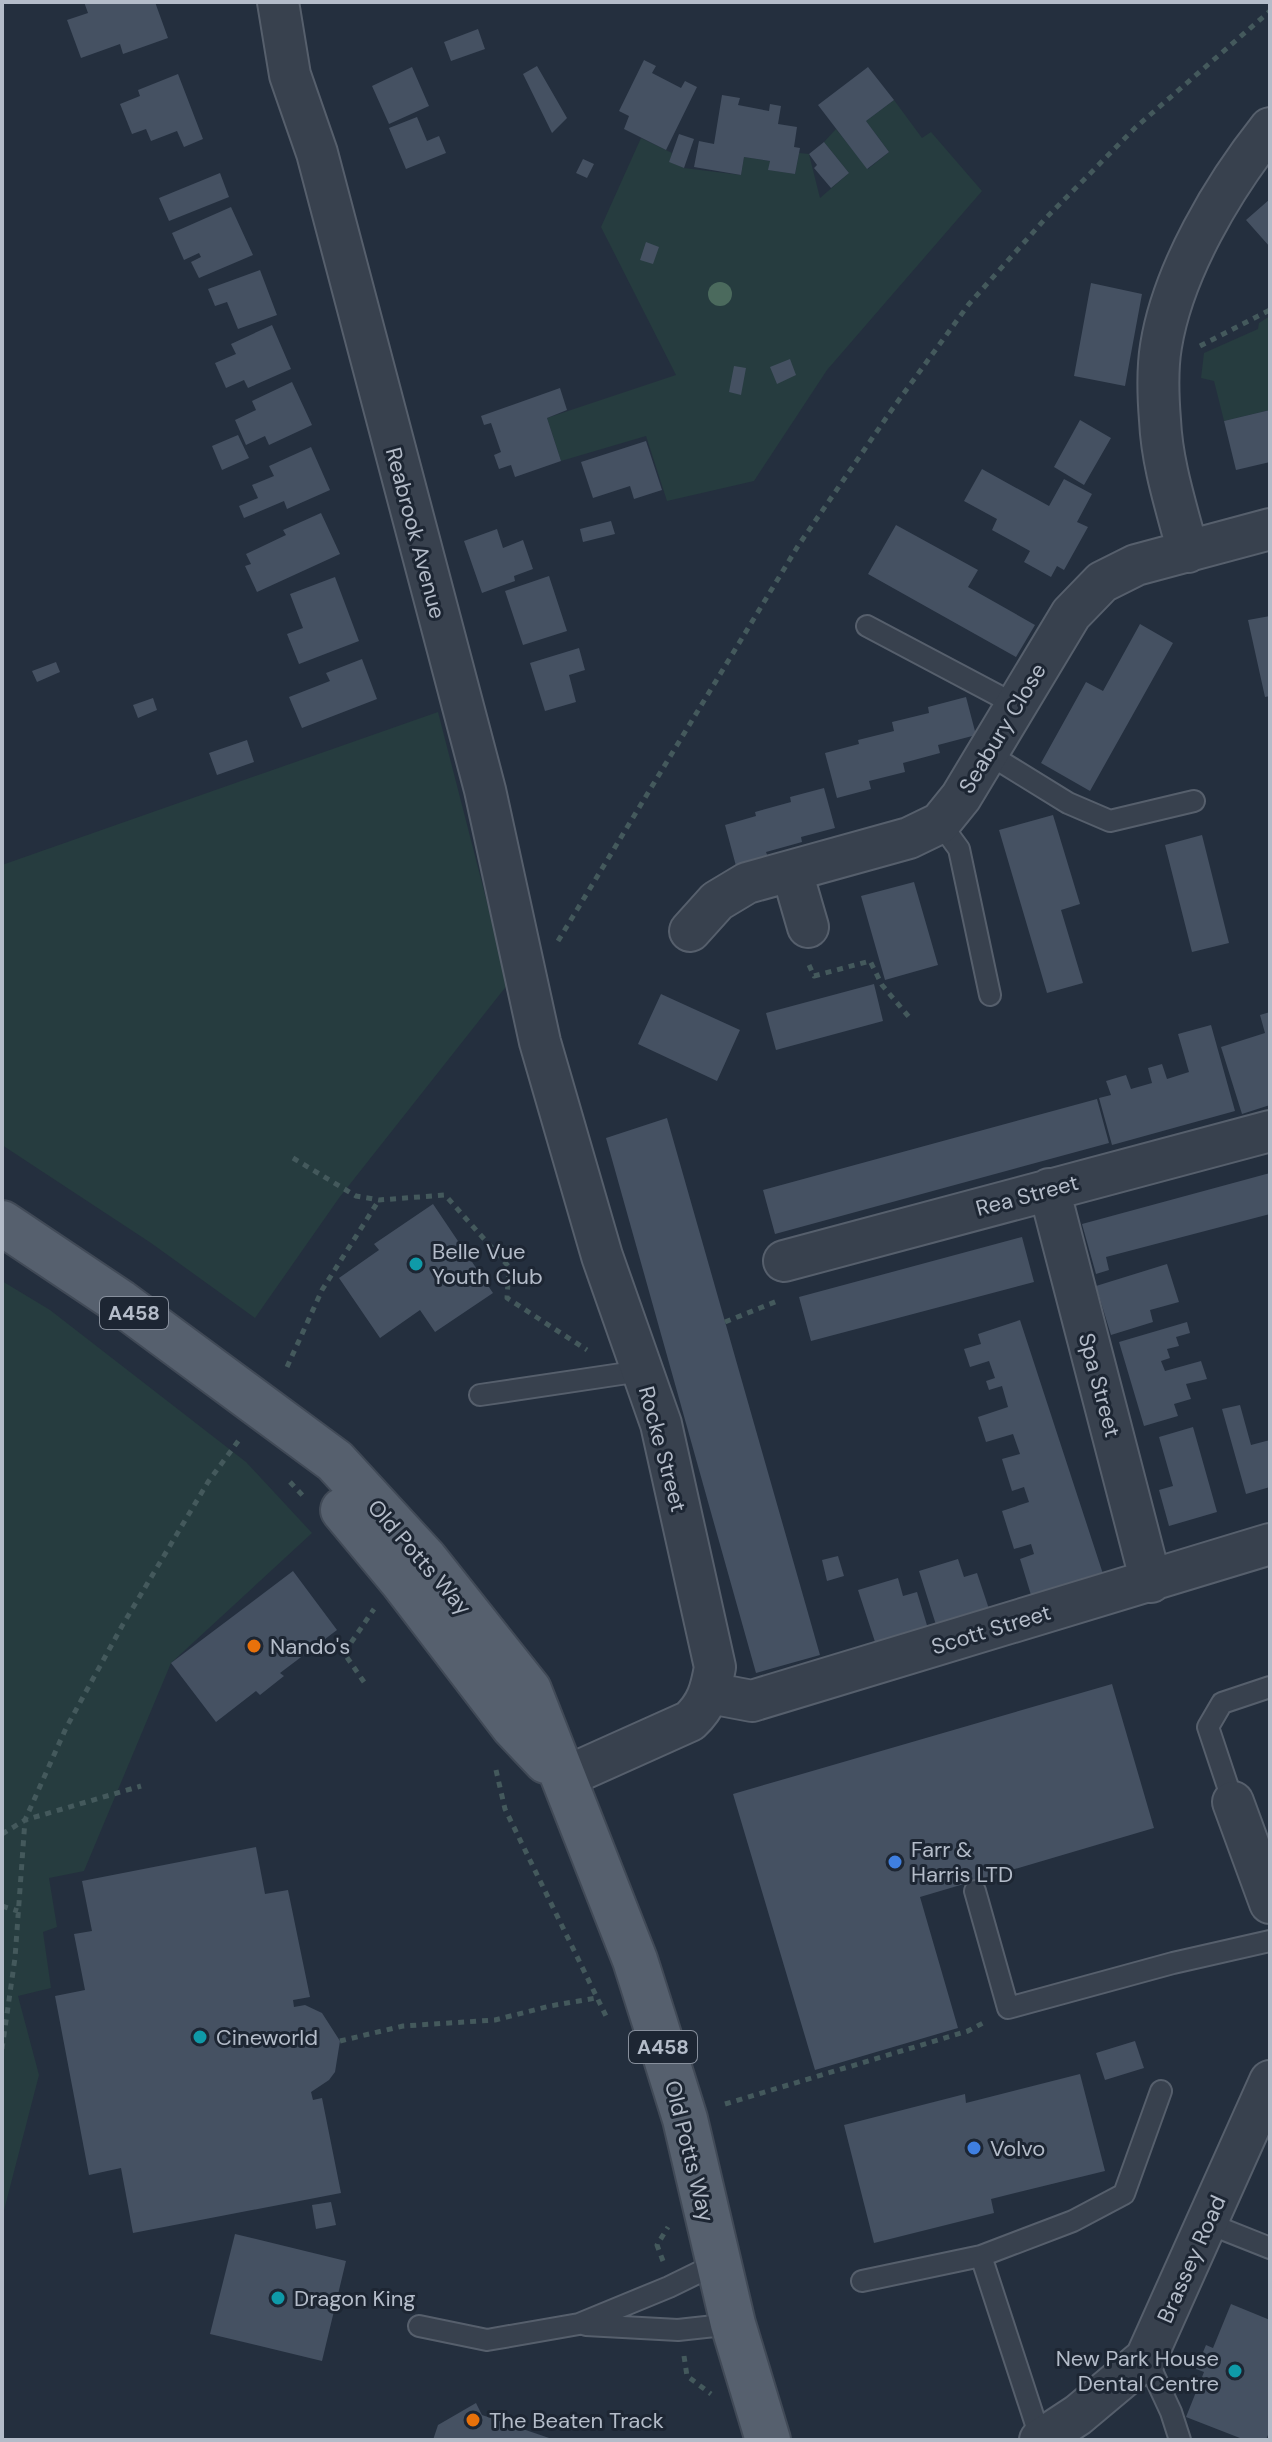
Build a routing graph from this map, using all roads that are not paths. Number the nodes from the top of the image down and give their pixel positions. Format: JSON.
{"nodes":[{"id":1,"x":270,"y":10,"type":"edge"},
{"id":2,"x":1270,"y":128,"type":"edge"},
{"id":3,"x":1270,"y":529,"type":"edge"},
{"id":4,"x":1188,"y":552,"type":"junction"},
{"id":5,"x":867,"y":626,"type":"dead end"},
{"id":6,"x":1016,"y":705,"type":"junction"},
{"id":7,"x":987,"y":753,"type":"junction"},
{"id":8,"x":1194,"y":801,"type":"dead end"},
{"id":9,"x":940,"y":823,"type":"junction"},
{"id":10,"x":792,"y":872,"type":"junction"},
{"id":11,"x":808,"y":927,"type":"road end"},
{"id":12,"x":690,"y":931,"type":"dead end"},
{"id":13,"x":990,"y":995,"type":"dead end"},
{"id":14,"x":540,"y":1042,"type":"joint"},
{"id":15,"x":1270,"y":1131,"type":"edge"},
{"id":16,"x":1049,"y":1189,"type":"junction"},
{"id":17,"x":2,"y":1223,"type":"edge"},
{"id":18,"x":784,"y":1261,"type":"dead end"},
{"id":19,"x":632,"y":1372,"type":"junction"},
{"id":20,"x":480,"y":1395,"type":"dead end"},
{"id":21,"x":1270,"y":1544,"type":"edge"},
{"id":22,"x":1151,"y":1582,"type":"junction"},
{"id":23,"x":1270,"y":1687,"type":"edge"},
{"id":24,"x":710,"y":1693,"type":"junction"},
{"id":25,"x":563,"y":1778,"type":"junction"},
{"id":26,"x":1233,"y":1802,"type":"joint"},
{"id":27,"x":975,"y":1891,"type":"dead end"},
{"id":28,"x":1270,"y":1903,"type":"edge"},
{"id":29,"x":1270,"y":1941,"type":"edge"},
{"id":30,"x":1270,"y":2081,"type":"edge"},
{"id":31,"x":1161,"y":2091,"type":"dead end"},
{"id":32,"x":1207,"y":2223,"type":"junction"},
{"id":33,"x":1270,"y":2248,"type":"edge"},
{"id":34,"x":981,"y":2256,"type":"junction"},
{"id":35,"x":718,"y":2263,"type":"junction"},
{"id":36,"x":862,"y":2281,"type":"dead end"},
{"id":37,"x":579,"y":2324,"type":"junction"},
{"id":38,"x":733,"y":2324,"type":"junction"},
{"id":39,"x":419,"y":2326,"type":"dead end"},
{"id":40,"x":1146,"y":2358,"type":"junction"},
{"id":41,"x":1056,"y":2436,"type":"edge"},
{"id":42,"x":768,"y":2440,"type":"edge"},
{"id":43,"x":1180,"y":2440,"type":"edge"}],
"edges":[{"from":1,"to":14,"type":"street","name":"Reabrook Avenue"},
{"from":2,"to":4,"type":"street"},
{"from":3,"to":4,"type":"street","name":"Seabury Close"},
{"from":4,"to":6,"type":"street","name":"Seabury Close"},
{"from":5,"to":6,"type":"lane"},
{"from":6,"to":7,"type":"street","name":"Seabury Close"},
{"from":7,"to":8,"type":"lane"},
{"from":7,"to":9,"type":"street","name":"Seabury Close"},
{"from":9,"to":10,"type":"street","name":"Seabury Close"},
{"from":9,"to":13,"type":"lane"},
{"from":10,"to":11,"type":"street"},
{"from":10,"to":12,"type":"street","name":"Seabury Close"},
{"from":14,"to":19,"type":"street","name":"Rocke Street"},
{"from":15,"to":16,"type":"street","name":"Rea Street"},
{"from":16,"to":18,"type":"street","name":"Rea Street"},
{"from":16,"to":22,"type":"street","name":"Spa Street"},
{"from":17,"to":25,"type":"main road","name":"Old Potts Way","number":"A458"},
{"from":19,"to":20,"type":"lane"},
{"from":19,"to":24,"type":"street","name":"Rocke Street"},
{"from":21,"to":22,"type":"street","name":"Scott Street"},
{"from":22,"to":24,"type":"street","name":"Scott Street"},
{"from":23,"to":26,"type":"lane"},
{"from":24,"to":25,"type":"street"},
{"from":25,"to":35,"type":"main road","name":"Old Potts Way","number":"A458"},
{"from":26,"to":28,"type":"street"},
{"from":27,"to":29,"type":"lane"},
{"from":30,"to":32,"type":"street","name":"Brassey Road"},
{"from":31,"to":34,"type":"lane"},
{"from":32,"to":33,"type":"lane"},
{"from":32,"to":40,"type":"street","name":"Brassey Road"},
{"from":34,"to":36,"type":"lane"},
{"from":34,"to":41,"type":"lane"},
{"from":35,"to":37,"type":"lane"},
{"from":35,"to":38,"type":"main road","name":"Old Potts Way","number":"A458"},
{"from":37,"to":38,"type":"lane"},
{"from":37,"to":39,"type":"lane"},
{"from":38,"to":42,"type":"main road","name":"Old Potts Way","number":"A458"},
{"from":40,"to":41,"type":"street","name":"Brassey Road"},
{"from":40,"to":43,"type":"lane"}]}
